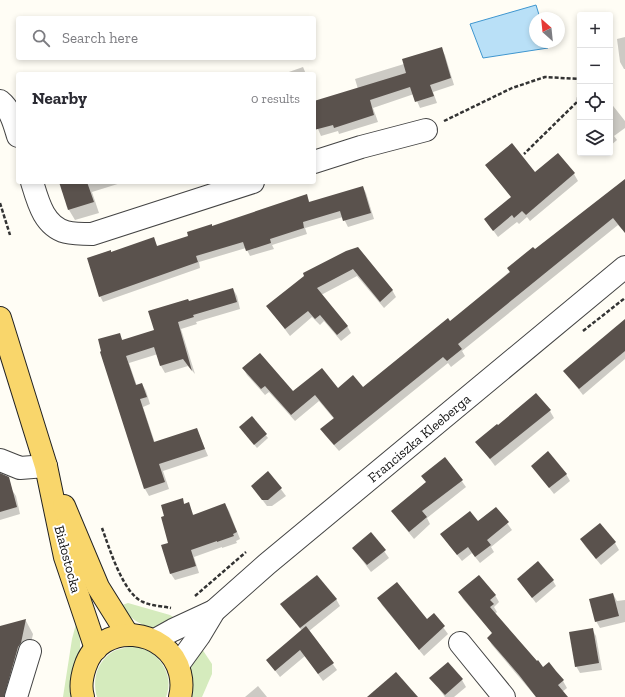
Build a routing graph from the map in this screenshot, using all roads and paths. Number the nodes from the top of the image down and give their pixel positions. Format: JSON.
{"nodes":[{"id":1,"x":0,"y":101,"type":"edge"},
{"id":2,"x":16,"y":130,"type":"edge"},
{"id":3,"x":426,"y":130,"type":"joint"},
{"id":4,"x":524,"y":154,"type":"dead end"},
{"id":5,"x":316,"y":161,"type":"edge"},
{"id":6,"x":33,"y":184,"type":"edge"},
{"id":7,"x":247,"y":184,"type":"edge"},
{"id":8,"x":0,"y":203,"type":"edge"},
{"id":9,"x":10,"y":235,"type":"dead end"},
{"id":10,"x":625,"y":268,"type":"edge"},
{"id":11,"x":0,"y":318,"type":"edge"},
{"id":12,"x":5,"y":350,"type":"edge"},
{"id":13,"x":0,"y":460,"type":"edge"},
{"id":14,"x":46,"y":466,"type":"junction"},
{"id":15,"x":102,"y":528,"type":"dead end"},
{"id":16,"x":172,"y":608,"type":"dead end"},
{"id":17,"x":214,"y":611,"type":"junction"},
{"id":18,"x":128,"y":634,"type":"junction"},
{"id":19,"x":155,"y":640,"type":"junction"},
{"id":20,"x":460,"y":643,"type":"dead end"},
{"id":21,"x":96,"y":649,"type":"junction"},
{"id":22,"x":30,"y":650,"type":"dead end"},
{"id":23,"x":178,"y":665,"type":"junction"},
{"id":24,"x":16,"y":697,"type":"edge"},
{"id":25,"x":83,"y":697,"type":"edge"},
{"id":26,"x":180,"y":697,"type":"edge"},
{"id":27,"x":504,"y":697,"type":"edge"}],
"edges":[{"from":1,"to":2,"type":"street"},
{"from":3,"to":4,"type":"path"},
{"from":3,"to":5,"type":"street"},
{"from":6,"to":7,"type":"street"},
{"from":8,"to":9,"type":"path"},
{"from":10,"to":17,"type":"street","name":"Franciszka Kleeberga"},
{"from":11,"to":12,"type":"main road","name":"Białostocka"},
{"from":12,"to":14,"type":"main road","name":"Białostocka"},
{"from":13,"to":14,"type":"street"},
{"from":14,"to":18,"type":"main road","name":"Białostocka"},
{"from":14,"to":21,"type":"main road","name":"Białostocka"},
{"from":15,"to":16,"type":"path"},
{"from":17,"to":19,"type":"street","name":"Franciszka Kleeberga"},
{"from":17,"to":23,"type":"street","name":"Franciszka Kleeberga"},
{"from":18,"to":19,"type":"main road"},
{"from":18,"to":21,"type":"main road"},
{"from":19,"to":23,"type":"main road"},
{"from":20,"to":27,"type":"street"},
{"from":21,"to":25,"type":"main road"},
{"from":22,"to":24,"type":"street"},
{"from":23,"to":26,"type":"main road"}]}
